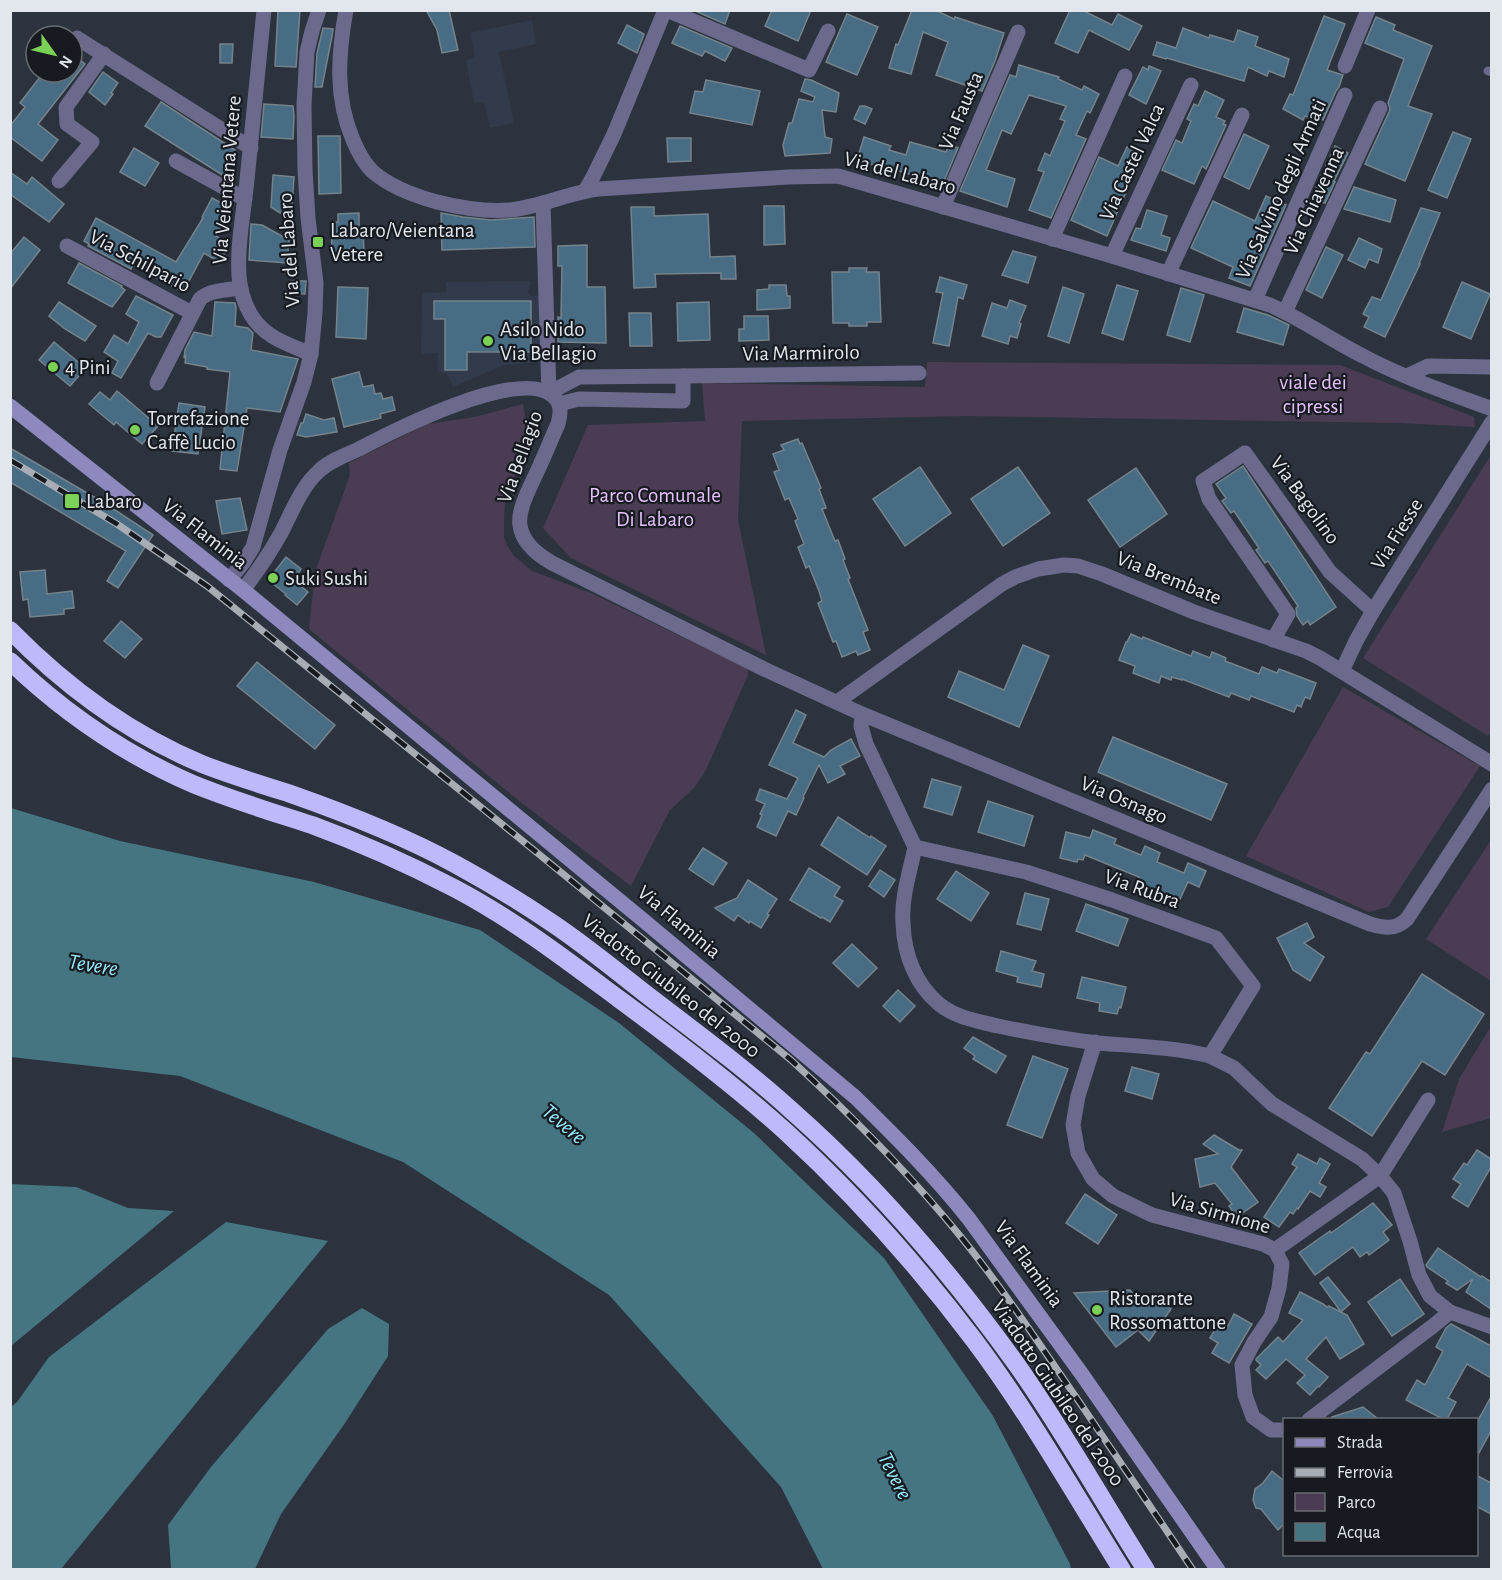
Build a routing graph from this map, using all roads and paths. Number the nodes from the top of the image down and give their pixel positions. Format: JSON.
{"nodes":[{"id":1,"x":264,"y":10,"type":"edge"},
{"id":2,"x":319,"y":10,"type":"edge"},
{"id":3,"x":346,"y":10,"type":"edge"},
{"id":4,"x":666,"y":10,"type":"edge"},
{"id":5,"x":1368,"y":10,"type":"edge"},
{"id":6,"x":828,"y":31,"type":"dead end"},
{"id":7,"x":1018,"y":32,"type":"dead end"},
{"id":8,"x":84,"y":42,"type":"edge"},
{"id":9,"x":104,"y":54,"type":"junction"},
{"id":10,"x":1345,"y":66,"type":"dead end"},
{"id":11,"x":1125,"y":76,"type":"dead end"},
{"id":12,"x":1191,"y":85,"type":"dead end"},
{"id":13,"x":1345,"y":95,"type":"dead end"},
{"id":14,"x":1380,"y":108,"type":"dead end"},
{"id":15,"x":1242,"y":116,"type":"dead end"},
{"id":16,"x":251,"y":148,"type":"junction"},
{"id":17,"x":176,"y":161,"type":"dead end"},
{"id":18,"x":59,"y":181,"type":"dead end"},
{"id":19,"x":585,"y":191,"type":"junction"},
{"id":20,"x":245,"y":199,"type":"junction"},
{"id":21,"x":543,"y":203,"type":"junction"},
{"id":22,"x":943,"y":207,"type":"junction"},
{"id":23,"x":1052,"y":239,"type":"junction"},
{"id":24,"x":67,"y":246,"type":"dead end"},
{"id":25,"x":1112,"y":256,"type":"junction"},
{"id":26,"x":1168,"y":274,"type":"junction"},
{"id":27,"x":241,"y":288,"type":"junction"},
{"id":28,"x":1255,"y":300,"type":"junction"},
{"id":29,"x":1285,"y":312,"type":"junction"},
{"id":30,"x":192,"y":314,"type":"junction"},
{"id":31,"x":311,"y":354,"type":"junction"},
{"id":32,"x":1491,"y":367,"type":"edge"},
{"id":33,"x":919,"y":373,"type":"dead end"},
{"id":34,"x":683,"y":376,"type":"junction"},
{"id":35,"x":1407,"y":376,"type":"junction"},
{"id":36,"x":157,"y":383,"type":"dead end"},
{"id":37,"x":554,"y":399,"type":"junction"},
{"id":38,"x":10,"y":406,"type":"edge"},
{"id":39,"x":1491,"y":409,"type":"edge"},
{"id":40,"x":1491,"y":422,"type":"edge"},
{"id":41,"x":229,"y":580,"type":"junction"},
{"id":42,"x":243,"y":590,"type":"junction"},
{"id":43,"x":1373,"y":611,"type":"junction"},
{"id":44,"x":10,"y":630,"type":"edge"},
{"id":45,"x":1273,"y":640,"type":"junction"},
{"id":46,"x":10,"y":661,"type":"edge"},
{"id":47,"x":1342,"y":671,"type":"junction"},
{"id":48,"x":837,"y":702,"type":"junction"},
{"id":49,"x":862,"y":714,"type":"junction"},
{"id":50,"x":1491,"y":764,"type":"edge"},
{"id":51,"x":1491,"y":792,"type":"edge"},
{"id":52,"x":915,"y":847,"type":"junction"},
{"id":53,"x":1095,"y":1042,"type":"junction"},
{"id":54,"x":1210,"y":1056,"type":"junction"},
{"id":55,"x":1428,"y":1100,"type":"dead end"},
{"id":56,"x":1380,"y":1176,"type":"junction"},
{"id":57,"x":1275,"y":1250,"type":"junction"},
{"id":58,"x":1450,"y":1311,"type":"junction"},
{"id":59,"x":1491,"y":1327,"type":"edge"},
{"id":60,"x":1310,"y":1418,"type":"edge"},
{"id":61,"x":1283,"y":1430,"type":"edge"},
{"id":62,"x":1122,"y":1569,"type":"edge"},
{"id":63,"x":1146,"y":1569,"type":"edge"},
{"id":64,"x":1218,"y":1569,"type":"edge"}],
"edges":[{"from":1,"to":16,"type":"street","name":"Via Veientana Vetere"},
{"from":2,"to":31,"type":"street","name":"Via del Labaro"},
{"from":3,"to":21,"type":"street","name":"Via del Labaro"},
{"from":4,"to":6,"type":"street"},
{"from":4,"to":19,"type":"street"},
{"from":5,"to":10,"type":"street"},
{"from":7,"to":22,"type":"street","name":"Via Fausta"},
{"from":8,"to":9,"type":"street"},
{"from":9,"to":16,"type":"street"},
{"from":9,"to":18,"type":"street"},
{"from":11,"to":23,"type":"street"},
{"from":12,"to":25,"type":"street","name":"Via Castel Valca"},
{"from":13,"to":28,"type":"street","name":"Via Salvino degli Armati"},
{"from":14,"to":29,"type":"street","name":"Via Chiavenna"},
{"from":15,"to":26,"type":"street"},
{"from":16,"to":20,"type":"street","name":"Via Veientana Vetere"},
{"from":17,"to":20,"type":"street"},
{"from":19,"to":21,"type":"street","name":"Via del Labaro"},
{"from":19,"to":22,"type":"street","name":"Via del Labaro"},
{"from":20,"to":27,"type":"street","name":"Via Veientana Vetere"},
{"from":21,"to":37,"type":"street"},
{"from":22,"to":23,"type":"street","name":"Via del Labaro"},
{"from":23,"to":25,"type":"street","name":"Via del Labaro"},
{"from":24,"to":30,"type":"street","name":"Via Schilpario"},
{"from":25,"to":26,"type":"street","name":"Via del Labaro"},
{"from":26,"to":28,"type":"street","name":"Via del Labaro"},
{"from":27,"to":30,"type":"street"},
{"from":27,"to":31,"type":"street","name":"Via Veientana Vetere"},
{"from":28,"to":29,"type":"street","name":"Via del Labaro"},
{"from":29,"to":35,"type":"street","name":"Via del Labaro"},
{"from":30,"to":36,"type":"street"},
{"from":31,"to":41,"type":"street","name":"Via del Labaro"},
{"from":32,"to":35,"type":"street"},
{"from":33,"to":34,"type":"street","name":"Via Marmirolo"},
{"from":34,"to":37,"type":"street","name":"Via Marmirolo"},
{"from":34,"to":37,"type":"street"},
{"from":35,"to":39,"type":"street","name":"Via del Labaro"},
{"from":37,"to":42,"type":"street","name":"Via Bellagio"},
{"from":37,"to":48,"type":"street","name":"Via Bellagio"},
{"from":38,"to":41,"type":"street","name":"Via Flaminia"},
{"from":40,"to":43,"type":"street","name":"Via Fiesse"},
{"from":41,"to":42,"type":"street","name":"Via Flaminia"},
{"from":42,"to":64,"type":"street","name":"Via Flaminia"},
{"from":43,"to":45,"type":"street","name":"Via Bagolino"},
{"from":43,"to":47,"type":"street","name":"Via Fiesse"},
{"from":44,"to":63,"type":"highway","name":"Viadotto Giubileo del 2000"},
{"from":45,"to":47,"type":"street","name":"Via Brembate"},
{"from":45,"to":48,"type":"street","name":"Via Brembate"},
{"from":46,"to":62,"type":"highway","name":"Viadotto Giubileo del 2000"},
{"from":47,"to":50,"type":"street","name":"Via Brembate"},
{"from":48,"to":49,"type":"street","name":"Via Osnago"},
{"from":49,"to":51,"type":"street","name":"Via Osnago"},
{"from":49,"to":52,"type":"street"},
{"from":52,"to":53,"type":"street"},
{"from":52,"to":54,"type":"street","name":"Via Rubra"},
{"from":53,"to":54,"type":"street"},
{"from":53,"to":57,"type":"street","name":"Via Sirmione"},
{"from":54,"to":56,"type":"street"},
{"from":55,"to":56,"type":"street"},
{"from":56,"to":57,"type":"street"},
{"from":56,"to":58,"type":"street"},
{"from":57,"to":61,"type":"street","name":"Via Sirmione"},
{"from":58,"to":59,"type":"street"},
{"from":58,"to":60,"type":"street"}]}
